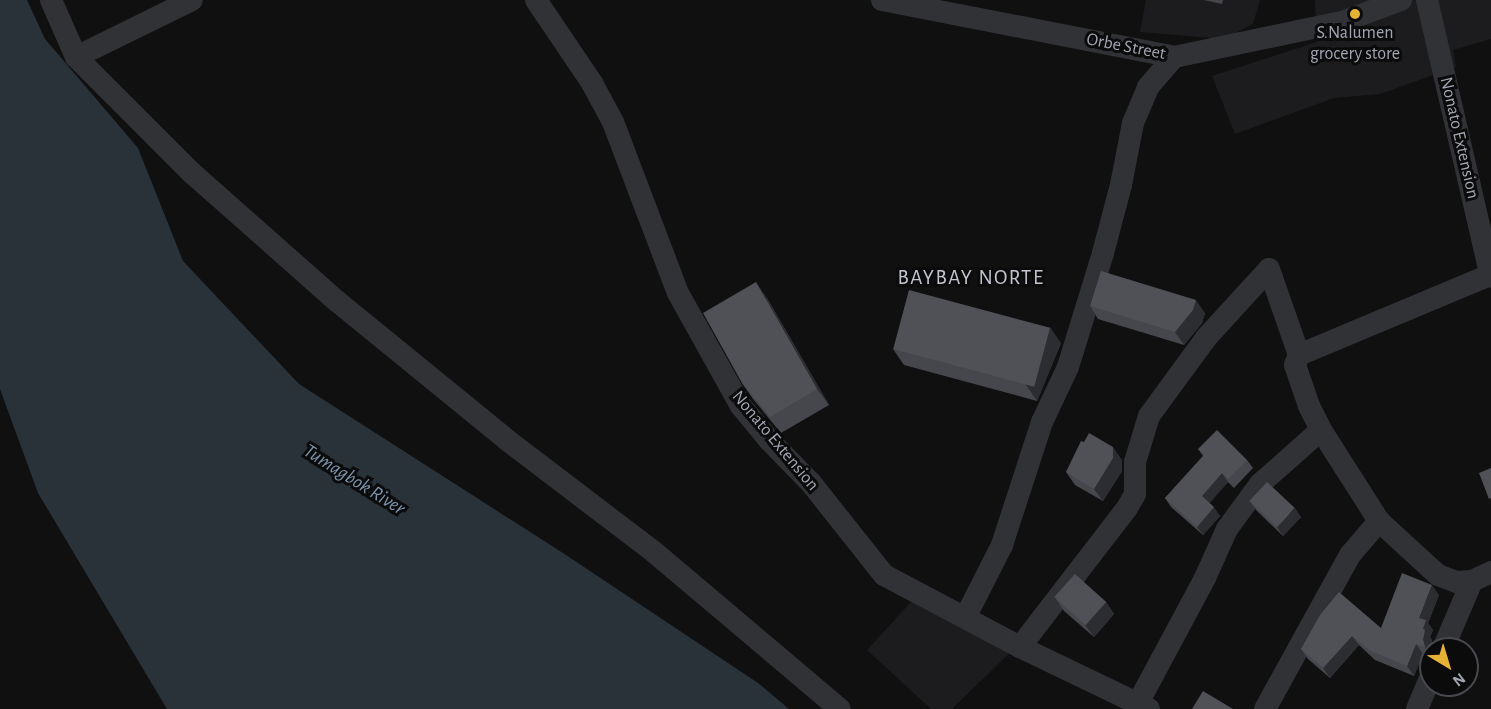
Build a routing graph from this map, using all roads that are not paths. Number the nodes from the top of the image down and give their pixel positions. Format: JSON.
{"nodes":[{"id":1,"x":51,"y":0,"type":"edge"},
{"id":2,"x":192,"y":0,"type":"edge"},
{"id":3,"x":536,"y":0,"type":"edge"},
{"id":4,"x":882,"y":0,"type":"edge"},
{"id":5,"x":1427,"y":0,"type":"edge"},
{"id":6,"x":1388,"y":3,"type":"edge"},
{"id":7,"x":76,"y":57,"type":"junction"},
{"id":8,"x":1174,"y":57,"type":"junction"},
{"id":9,"x":1491,"y":276,"type":"edge"},
{"id":10,"x":1299,"y":355,"type":"junction"},
{"id":11,"x":1321,"y":430,"type":"junction"},
{"id":12,"x":1379,"y":521,"type":"junction"},
{"id":13,"x":1481,"y":576,"type":"edge"},
{"id":14,"x":966,"y":616,"type":"junction"},
{"id":15,"x":1449,"y":637,"type":"edge"},
{"id":16,"x":1020,"y":647,"type":"junction"},
{"id":17,"x":1144,"y":706,"type":"edge"},
{"id":18,"x":840,"y":709,"type":"edge"},
{"id":19,"x":1265,"y":709,"type":"edge"}],
"edges":[{"from":1,"to":7,"type":"street"},
{"from":2,"to":7,"type":"street"},
{"from":3,"to":14,"type":"street","name":"Nonato Extension"},
{"from":4,"to":8,"type":"street","name":"Orbe Street"},
{"from":5,"to":9,"type":"street","name":"Nonato Extension"},
{"from":6,"to":8,"type":"street","name":"Orbe Street"},
{"from":7,"to":18,"type":"street"},
{"from":8,"to":14,"type":"street"},
{"from":9,"to":10,"type":"street"},
{"from":10,"to":11,"type":"street"},
{"from":10,"to":16,"type":"street"},
{"from":11,"to":12,"type":"street"},
{"from":11,"to":17,"type":"street"},
{"from":12,"to":13,"type":"street"},
{"from":12,"to":19,"type":"street"},
{"from":13,"to":15,"type":"street"},
{"from":14,"to":16,"type":"street","name":"Nonato Extension"},
{"from":16,"to":17,"type":"street","name":"Nonato Extension"}]}
